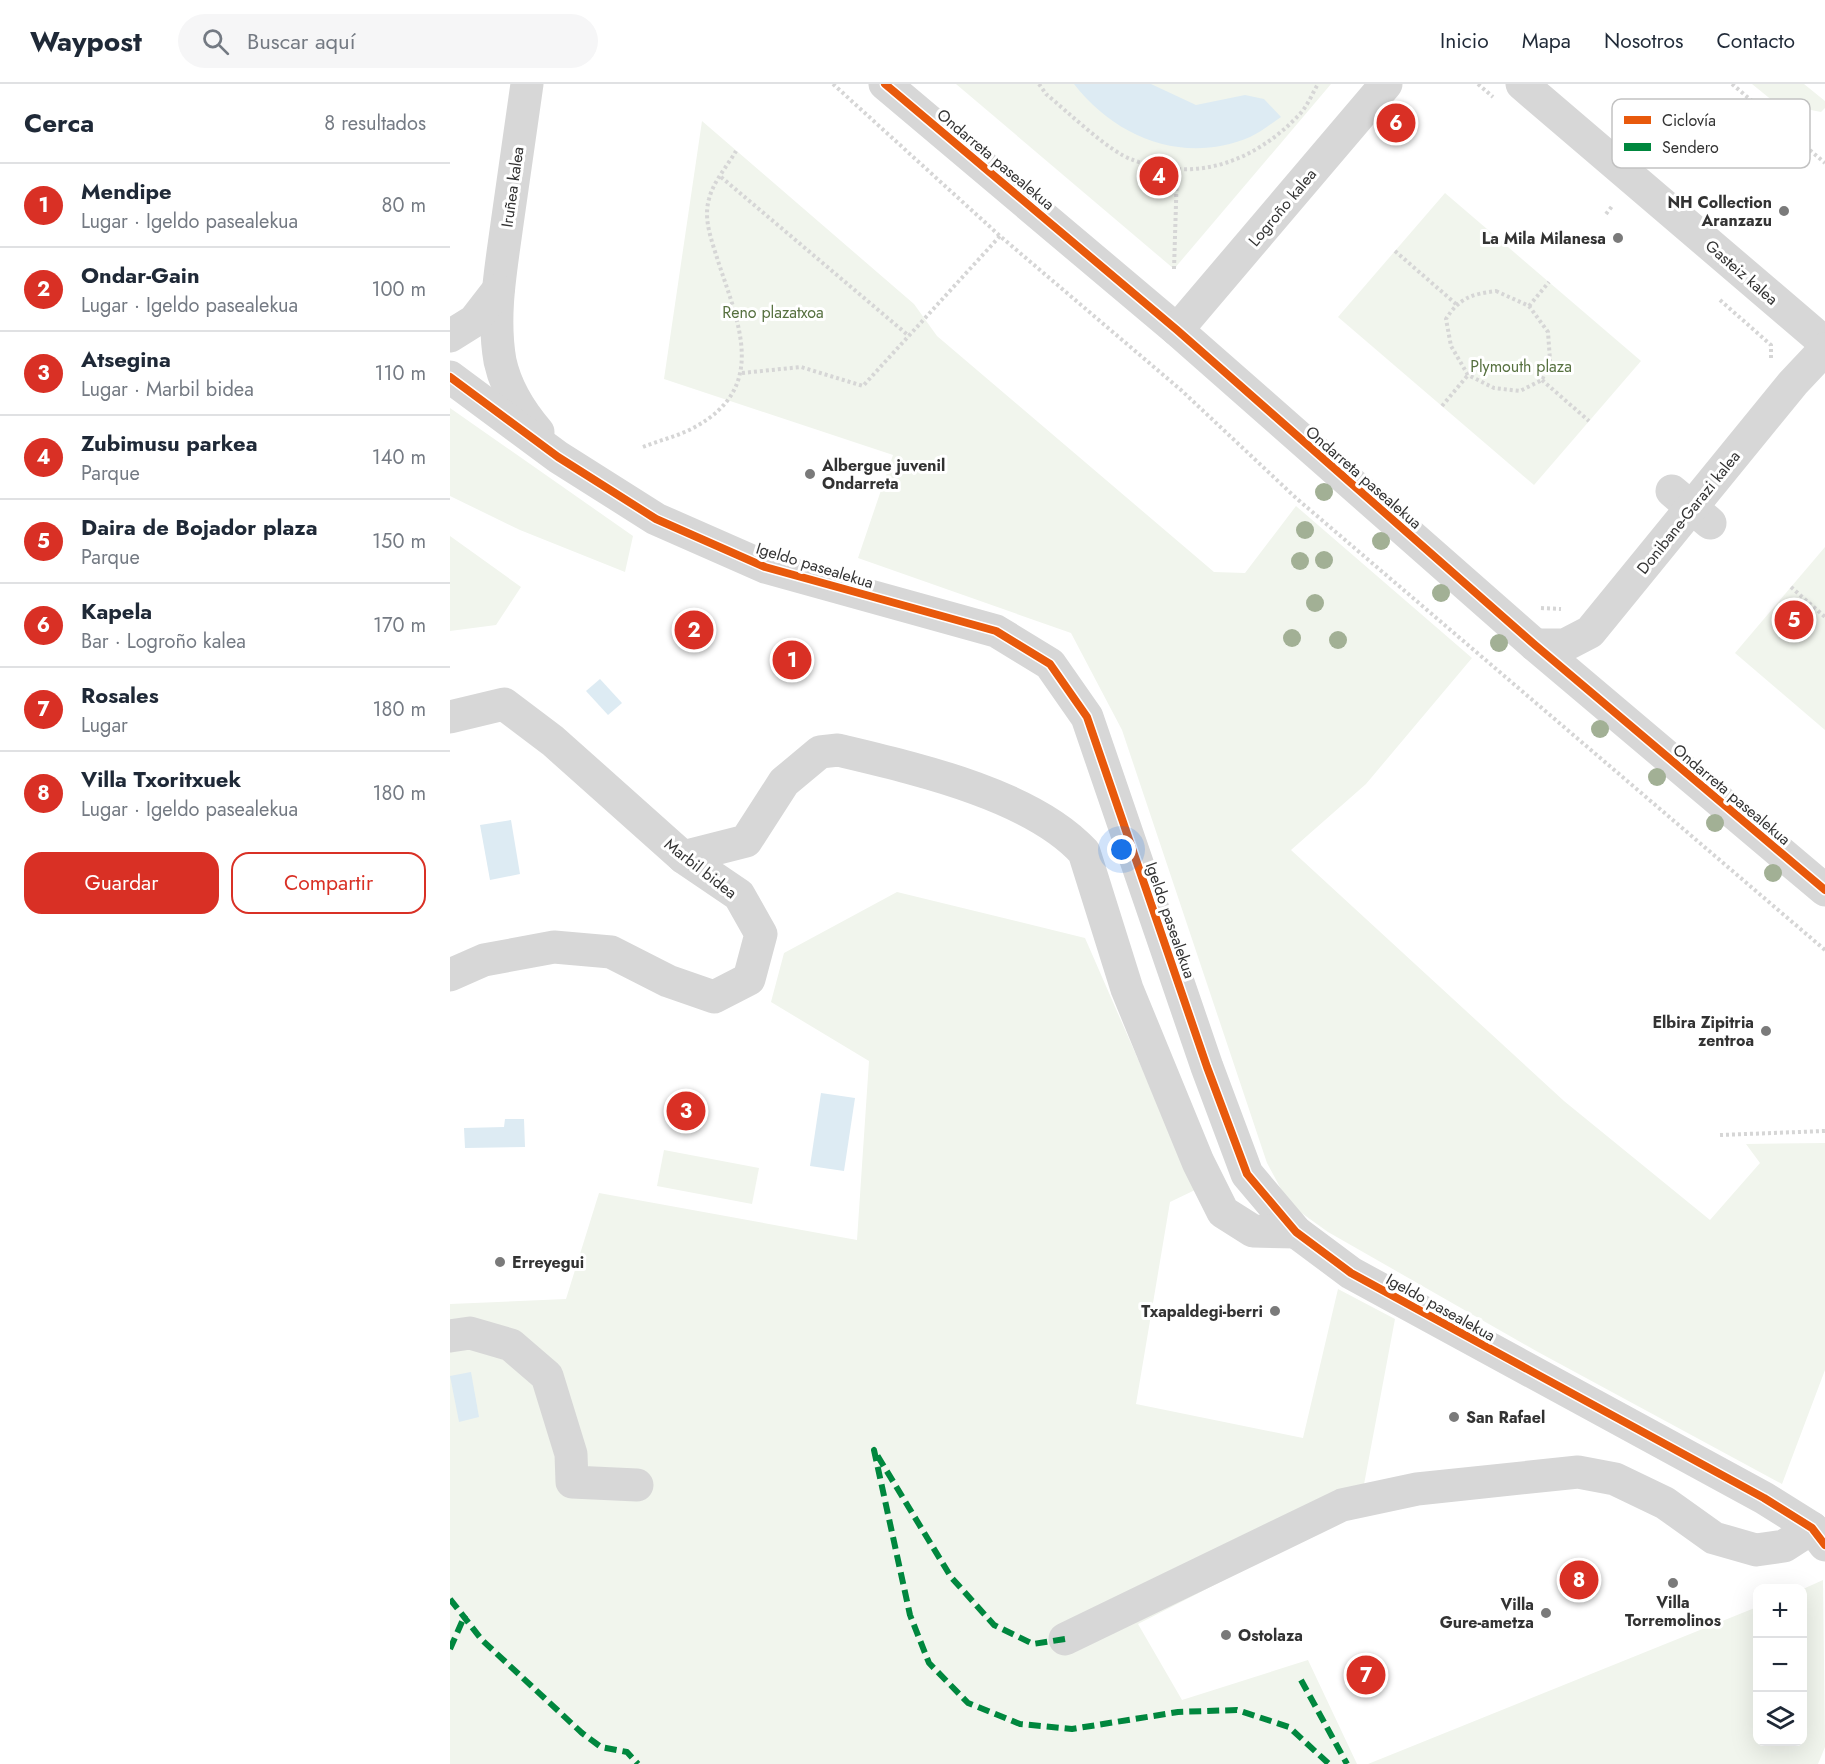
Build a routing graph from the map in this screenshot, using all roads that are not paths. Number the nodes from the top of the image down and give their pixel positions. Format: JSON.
{"nodes":[{"id":1,"x":527,"y":84,"type":"edge"},
{"id":2,"x":885,"y":84,"type":"edge"},
{"id":3,"x":1386,"y":84,"type":"edge"},
{"id":4,"x":1522,"y":84,"type":"edge"},
{"id":5,"x":1612,"y":161,"type":"edge"},
{"id":6,"x":1620,"y":168,"type":"edge"},
{"id":7,"x":498,"y":290,"type":"junction"},
{"id":8,"x":1177,"y":330,"type":"junction"},
{"id":9,"x":450,"y":336,"type":"edge"},
{"id":10,"x":1825,"y":343,"type":"edge"},
{"id":11,"x":1825,"y":349,"type":"edge"},
{"id":12,"x":450,"y":377,"type":"edge"},
{"id":13,"x":558,"y":457,"type":"junction"},
{"id":14,"x":1535,"y":645,"type":"junction"},
{"id":15,"x":450,"y":717,"type":"edge"},
{"id":16,"x":683,"y":857,"type":"junction"},
{"id":17,"x":1825,"y":890,"type":"edge"},
{"id":18,"x":450,"y":975,"type":"edge"},
{"id":19,"x":1296,"y":1232,"type":"junction"},
{"id":20,"x":450,"y":1336,"type":"edge"},
{"id":21,"x":637,"y":1485,"type":"dead end"},
{"id":22,"x":1818,"y":1537,"type":"edge"},
{"id":23,"x":1065,"y":1639,"type":"dead end"}],
"edges":[{"from":1,"to":7,"type":"street","name":"Iruñea kalea"},
{"from":2,"to":8,"type":"street","name":"Ondarreta pasealekua"},
{"from":3,"to":8,"type":"street","name":"Logroño kalea"},
{"from":4,"to":5,"type":"street","name":"Gasteiz kalea"},
{"from":6,"to":10,"type":"street","name":"Gasteiz kalea"},
{"from":7,"to":9,"type":"street"},
{"from":7,"to":13,"type":"street","name":"Iruñea kalea"},
{"from":8,"to":14,"type":"street","name":"Ondarreta pasealekua"},
{"from":11,"to":14,"type":"street","name":"Donibane-Garazi kalea"},
{"from":12,"to":13,"type":"street","name":"Igeldo pasealekua"},
{"from":13,"to":19,"type":"street","name":"Igeldo pasealekua"},
{"from":14,"to":17,"type":"street","name":"Ondarreta pasealekua"},
{"from":15,"to":16,"type":"street","name":"Marbil bidea"},
{"from":16,"to":18,"type":"street","name":"Marbil bidea"},
{"from":16,"to":19,"type":"street"},
{"from":19,"to":22,"type":"street","name":"Igeldo pasealekua"},
{"from":20,"to":21,"type":"street"},
{"from":22,"to":23,"type":"street"}]}
